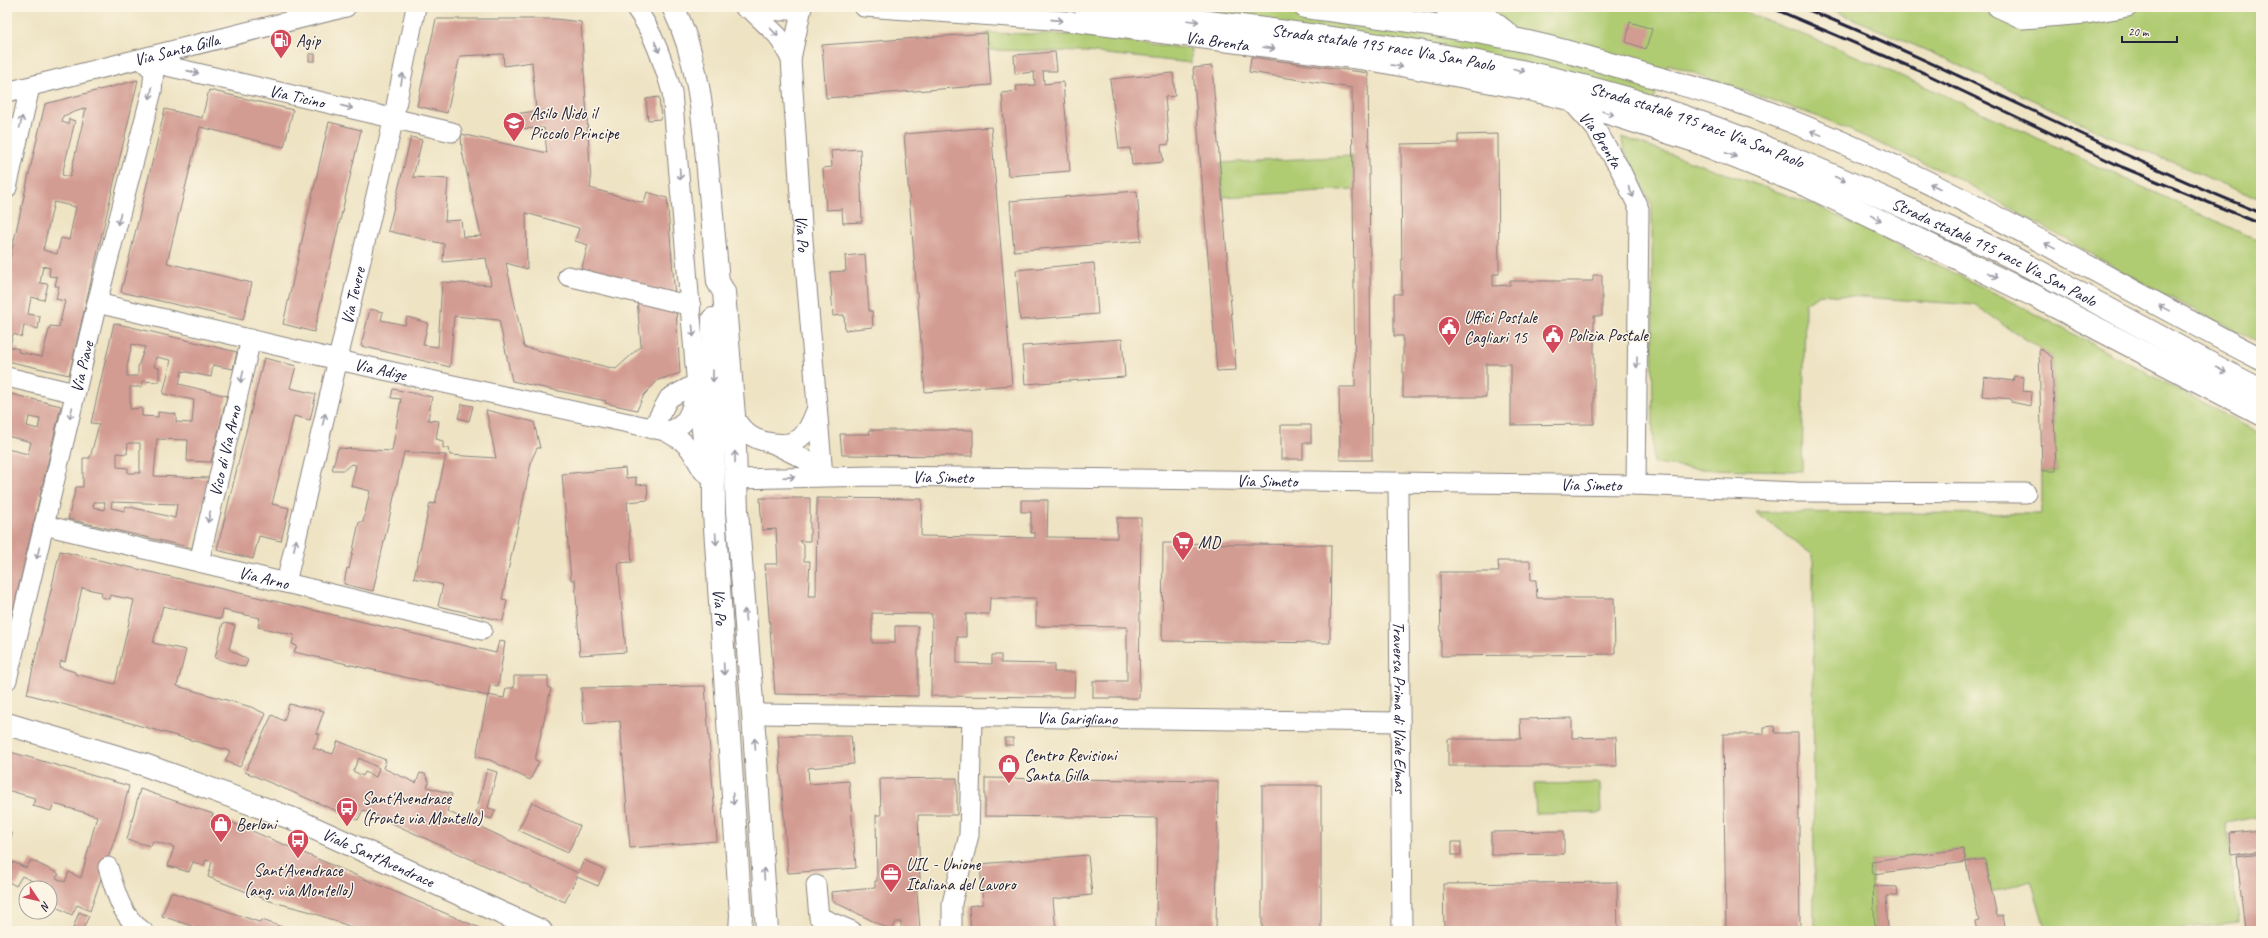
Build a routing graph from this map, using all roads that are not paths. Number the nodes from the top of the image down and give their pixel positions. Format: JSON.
{"nodes":[{"id":1,"x":346,"y":7,"type":"edge"},
{"id":2,"x":416,"y":7,"type":"edge"},
{"id":3,"x":673,"y":7,"type":"edge"},
{"id":4,"x":798,"y":7,"type":"edge"},
{"id":5,"x":802,"y":7,"type":"edge"},
{"id":6,"x":864,"y":7,"type":"edge"},
{"id":7,"x":1085,"y":7,"type":"edge"},
{"id":8,"x":1305,"y":7,"type":"edge"},
{"id":9,"x":1446,"y":7,"type":"edge"},
{"id":10,"x":1997,"y":7,"type":"edge"},
{"id":11,"x":2128,"y":7,"type":"edge"},
{"id":12,"x":746,"y":8,"type":"edge"},
{"id":13,"x":635,"y":9,"type":"edge"},
{"id":14,"x":1515,"y":39,"type":"junction"},
{"id":15,"x":790,"y":59,"type":"junction"},
{"id":16,"x":142,"y":60,"type":"junction"},
{"id":17,"x":30,"y":87,"type":"junction"},
{"id":18,"x":7,"y":92,"type":"edge"},
{"id":19,"x":1571,"y":101,"type":"junction"},
{"id":20,"x":394,"y":117,"type":"junction"},
{"id":21,"x":452,"y":132,"type":"dead end"},
{"id":22,"x":7,"y":188,"type":"edge"},
{"id":23,"x":568,"y":276,"type":"dead end"},
{"id":24,"x":718,"y":282,"type":"junction"},
{"id":25,"x":97,"y":303,"type":"junction"},
{"id":26,"x":691,"y":306,"type":"junction"},
{"id":27,"x":251,"y":339,"type":"junction"},
{"id":28,"x":2261,"y":359,"type":"edge"},
{"id":29,"x":338,"y":360,"type":"junction"},
{"id":30,"x":7,"y":377,"type":"edge"},
{"id":31,"x":697,"y":386,"type":"junction"},
{"id":32,"x":2261,"y":390,"type":"edge"},
{"id":33,"x":76,"y":393,"type":"junction"},
{"id":34,"x":817,"y":408,"type":"junction"},
{"id":35,"x":2261,"y":414,"type":"edge"},
{"id":36,"x":734,"y":416,"type":"junction"},
{"id":37,"x":658,"y":430,"type":"junction"},
{"id":38,"x":770,"y":442,"type":"junction"},
{"id":39,"x":823,"y":476,"type":"junction"},
{"id":40,"x":707,"y":477,"type":"junction"},
{"id":41,"x":736,"y":480,"type":"junction"},
{"id":42,"x":1398,"y":482,"type":"junction"},
{"id":43,"x":1636,"y":485,"type":"junction"},
{"id":44,"x":2026,"y":492,"type":"dead end"},
{"id":45,"x":714,"y":510,"type":"junction"},
{"id":46,"x":44,"y":525,"type":"junction"},
{"id":47,"x":198,"y":562,"type":"junction"},
{"id":48,"x":286,"y":583,"type":"junction"},
{"id":49,"x":482,"y":630,"type":"dead end"},
{"id":50,"x":7,"y":680,"type":"edge"},
{"id":51,"x":753,"y":714,"type":"junction"},
{"id":52,"x":972,"y":717,"type":"junction"},
{"id":53,"x":1400,"y":722,"type":"junction"},
{"id":54,"x":7,"y":724,"type":"edge"},
{"id":55,"x":108,"y":867,"type":"dead end"},
{"id":56,"x":816,"y":885,"type":"dead end"},
{"id":57,"x":514,"y":926,"type":"edge"},
{"id":58,"x":143,"y":931,"type":"edge"},
{"id":59,"x":541,"y":931,"type":"edge"},
{"id":60,"x":740,"y":931,"type":"edge"},
{"id":61,"x":767,"y":931,"type":"edge"},
{"id":62,"x":852,"y":931,"type":"edge"},
{"id":63,"x":952,"y":931,"type":"edge"},
{"id":64,"x":1402,"y":931,"type":"edge"}],
"edges":[{"from":1,"to":16,"type":"street","name":"Via Santa Gilla"},
{"from":20,"to":2,"type":"street","name":"Via Tevere","one_way":true},
{"from":3,"to":24,"type":"main road","name":"Via Po"},
{"from":4,"to":12,"type":"street"},
{"from":5,"to":15,"type":"street","name":"Via Po"},
{"from":6,"to":19,"type":"street","name":"Via Brenta","one_way":true},
{"from":7,"to":32,"type":"main road","name":"Strada statale 195 racc Via San Paolo","one_way":true},
{"from":8,"to":14,"type":"main road","name":"Strada statale 195 racc Via San Paolo"},
{"from":9,"to":14,"type":"main road"},
{"from":10,"to":11,"type":"street"},
{"from":12,"to":15,"type":"street","name":"Via Po","one_way":true},
{"from":13,"to":26,"type":"street","one_way":true},
{"from":28,"to":14,"type":"main road","name":"Strada statale 195 racc Via San Paolo","one_way":true},
{"from":15,"to":34,"type":"street","name":"Via Po"},
{"from":16,"to":17,"type":"street","name":"Via Santa Gilla"},
{"from":16,"to":20,"type":"street","name":"Via Ticino","one_way":true},
{"from":16,"to":25,"type":"street","name":"Via Piave","one_way":true},
{"from":17,"to":18,"type":"street","name":"Via Santa Gilla"},
{"from":22,"to":17,"type":"street","one_way":true},
{"from":19,"to":35,"type":"main road","one_way":true},
{"from":19,"to":43,"type":"street","name":"Via Brenta","one_way":true},
{"from":20,"to":21,"type":"street","name":"Via Ticino"},
{"from":20,"to":29,"type":"street","name":"Via Tevere"},
{"from":23,"to":26,"type":"street"},
{"from":24,"to":36,"type":"main road","name":"Via Po"},
{"from":24,"to":45,"type":"main road","name":"Via Po","one_way":true},
{"from":25,"to":27,"type":"street","name":"Via Adige"},
{"from":25,"to":33,"type":"street","name":"Via Piave"},
{"from":26,"to":31,"type":"street","one_way":true},
{"from":27,"to":29,"type":"street","name":"Via Adige"},
{"from":27,"to":47,"type":"street","name":"Vico di Via Arno","one_way":true},
{"from":29,"to":37,"type":"street","name":"Via Adige"},
{"from":48,"to":29,"type":"street","name":"Via Tevere","one_way":true},
{"from":30,"to":33,"type":"street"},
{"from":31,"to":37,"type":"street"},
{"from":31,"to":37,"type":"street"},
{"from":31,"to":40,"type":"street"},
{"from":33,"to":46,"type":"street","name":"Via Piave","one_way":true},
{"from":34,"to":38,"type":"street","name":"Via Po"},
{"from":34,"to":39,"type":"street","name":"Via Po"},
{"from":36,"to":38,"type":"street","name":"Via Po"},
{"from":41,"to":36,"type":"main road","name":"Via Po","one_way":true},
{"from":37,"to":40,"type":"street","name":"Via Adige"},
{"from":38,"to":39,"type":"street"},
{"from":41,"to":39,"type":"street","name":"Via Simeto","one_way":true},
{"from":39,"to":42,"type":"street","name":"Via Simeto"},
{"from":40,"to":45,"type":"street"},
{"from":51,"to":41,"type":"main road","name":"Via Po","one_way":true},
{"from":42,"to":43,"type":"street","name":"Via Simeto"},
{"from":42,"to":53,"type":"street","name":"Traversa Prima di Viale Elmas"},
{"from":43,"to":44,"type":"street","name":"Via Simeto"},
{"from":45,"to":60,"type":"main road","name":"Via Po","one_way":true},
{"from":46,"to":47,"type":"street","name":"Via Arno"},
{"from":46,"to":50,"type":"street","name":"Via Piave","one_way":true},
{"from":47,"to":48,"type":"street","name":"Via Arno"},
{"from":48,"to":49,"type":"street","name":"Via Arno"},
{"from":51,"to":52,"type":"street","name":"Via Garigliano"},
{"from":61,"to":51,"type":"main road","name":"Via Po","one_way":true},
{"from":52,"to":53,"type":"street","name":"Via Garigliano"},
{"from":52,"to":63,"type":"street"},
{"from":53,"to":64,"type":"street","name":"Traversa Prima di Viale Elmas"},
{"from":54,"to":57,"type":"main road","name":"Viale Sant'Avendrace"},
{"from":55,"to":58,"type":"street"},
{"from":56,"to":62,"type":"street"},
{"from":57,"to":59,"type":"main road","name":"Viale Sant'Avendrace"}]}
